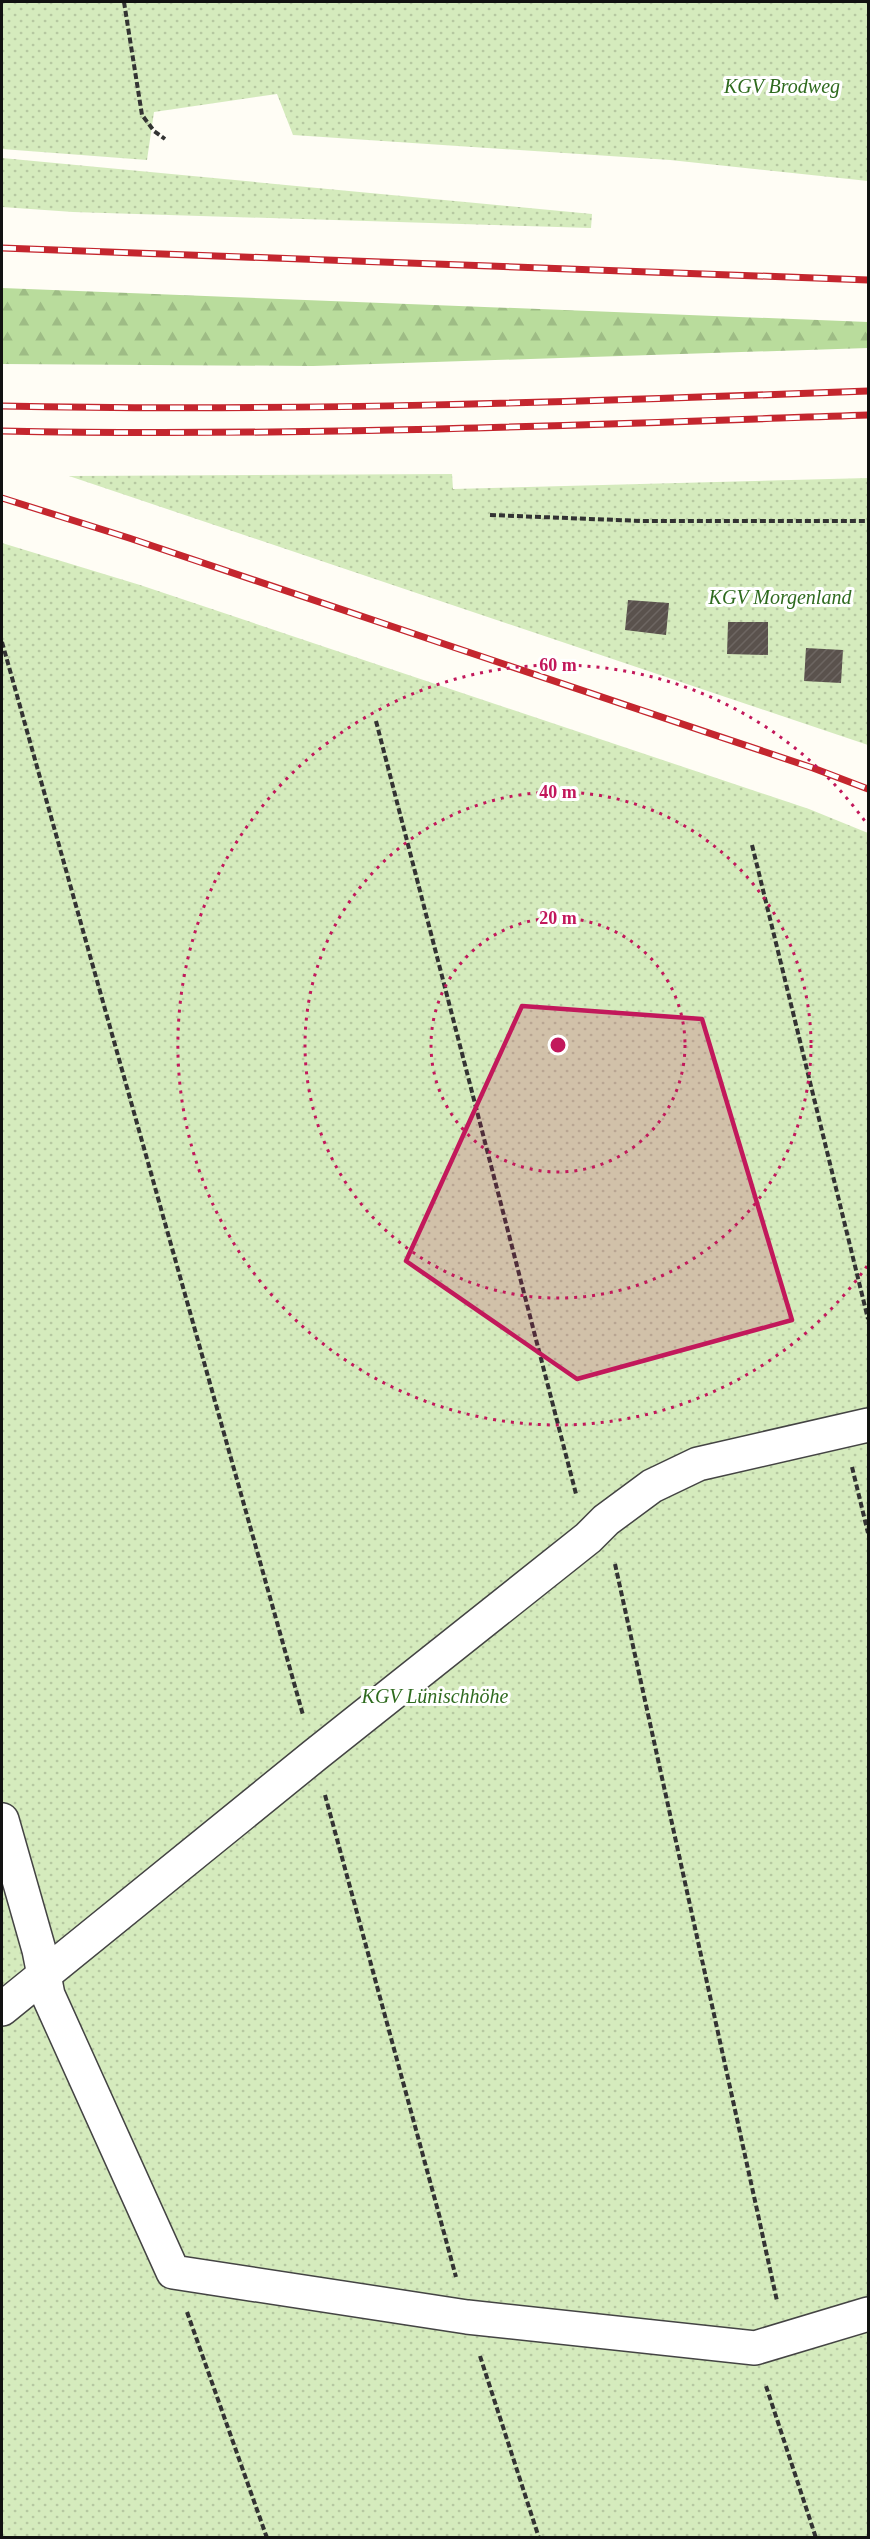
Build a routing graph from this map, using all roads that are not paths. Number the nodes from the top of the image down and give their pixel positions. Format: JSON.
{"nodes":[{"id":1,"x":855,"y":1428,"type":"edge"},
{"id":2,"x":2,"y":1820,"type":"edge"},
{"id":3,"x":44,"y":1977,"type":"junction"},
{"id":4,"x":2,"y":2009,"type":"edge"},
{"id":5,"x":868,"y":2314,"type":"edge"}],
"edges":[{"from":1,"to":3,"type":"lane"},
{"from":2,"to":3,"type":"lane"},
{"from":3,"to":4,"type":"lane"},
{"from":3,"to":5,"type":"lane"}]}
